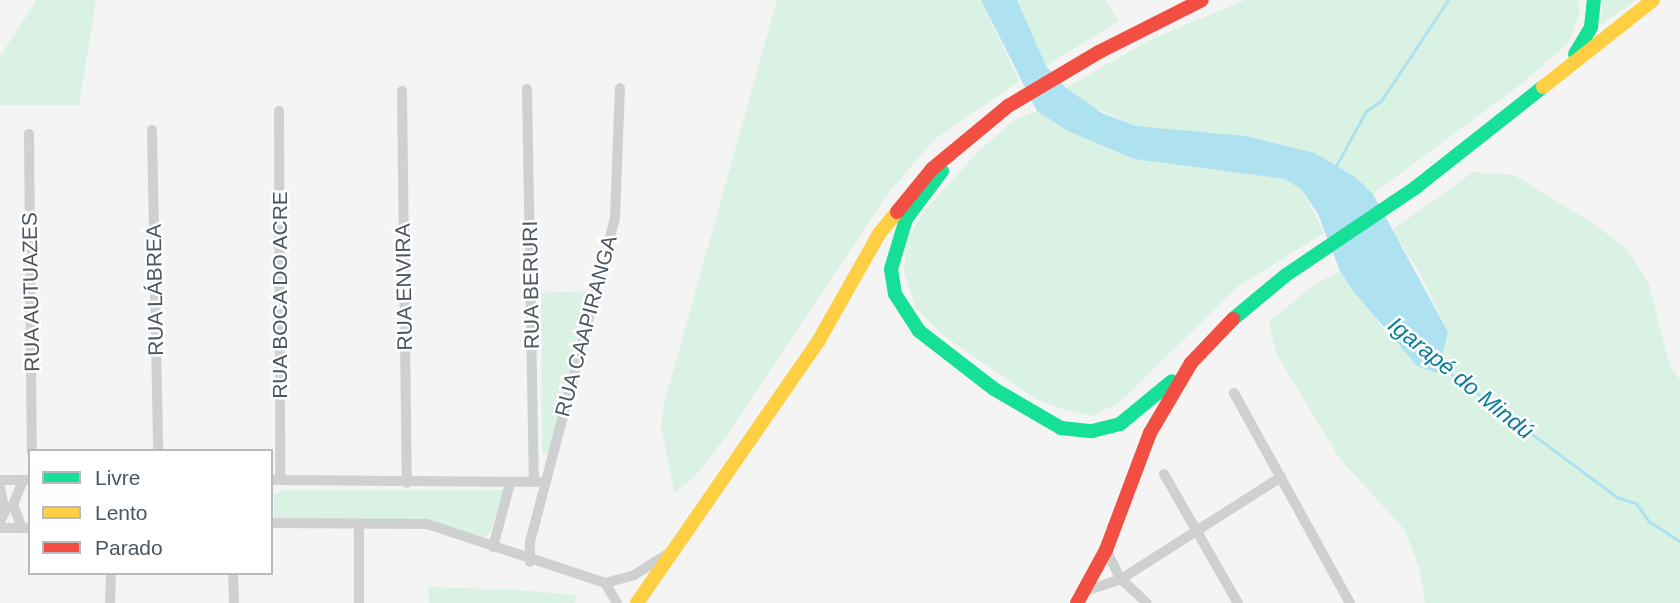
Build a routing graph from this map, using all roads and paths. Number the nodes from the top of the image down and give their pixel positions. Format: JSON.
{"nodes":[{"id":1,"x":1202,"y":0,"type":"edge"},
{"id":2,"x":1594,"y":0,"type":"edge"},
{"id":3,"x":1653,"y":0,"type":"edge"},
{"id":4,"x":1565,"y":66,"type":"junction"},
{"id":5,"x":620,"y":88,"type":"dead end"},
{"id":6,"x":527,"y":89,"type":"dead end"},
{"id":7,"x":401,"y":91,"type":"dead end"},
{"id":8,"x":279,"y":111,"type":"dead end"},
{"id":9,"x":152,"y":130,"type":"dead end"},
{"id":10,"x":973,"y":133,"type":"junction"},
{"id":11,"x":29,"y":134,"type":"dead end"},
{"id":12,"x":1191,"y":363,"type":"junction"},
{"id":13,"x":1234,"y":393,"type":"dead end"},
{"id":14,"x":32,"y":449,"type":"edge"},
{"id":15,"x":158,"y":449,"type":"edge"},
{"id":16,"x":1164,"y":474,"type":"dead end"},
{"id":17,"x":1281,"y":477,"type":"junction"},
{"id":18,"x":276,"y":479,"type":"edge"},
{"id":19,"x":0,"y":480,"type":"edge"},
{"id":20,"x":26,"y":480,"type":"edge"},
{"id":21,"x":539,"y":482,"type":"junction"},
{"id":22,"x":407,"y":483,"type":"junction"},
{"id":23,"x":510,"y":483,"type":"junction"},
{"id":24,"x":0,"y":488,"type":"edge"},
{"id":25,"x":0,"y":522,"type":"edge"},
{"id":26,"x":273,"y":523,"type":"edge"},
{"id":27,"x":359,"y":524,"type":"junction"},
{"id":28,"x":0,"y":528,"type":"edge"},
{"id":29,"x":26,"y":528,"type":"edge"},
{"id":30,"x":1197,"y":531,"type":"junction"},
{"id":31,"x":530,"y":542,"type":"junction"},
{"id":32,"x":495,"y":548,"type":"junction"},
{"id":33,"x":675,"y":549,"type":"junction"},
{"id":34,"x":1106,"y":550,"type":"junction"},
{"id":35,"x":530,"y":562,"type":"junction"},
{"id":36,"x":111,"y":575,"type":"edge"},
{"id":37,"x":233,"y":575,"type":"edge"},
{"id":38,"x":1121,"y":579,"type":"junction"},
{"id":39,"x":605,"y":583,"type":"junction"},
{"id":40,"x":1081,"y":597,"type":"edge"},
{"id":41,"x":110,"y":603,"type":"edge"},
{"id":42,"x":234,"y":603,"type":"edge"},
{"id":43,"x":359,"y":603,"type":"edge"},
{"id":44,"x":617,"y":603,"type":"edge"},
{"id":45,"x":637,"y":603,"type":"edge"},
{"id":46,"x":1147,"y":603,"type":"edge"},
{"id":47,"x":1238,"y":603,"type":"edge"},
{"id":48,"x":1350,"y":603,"type":"edge"}],
"edges":[{"from":1,"to":10,"type":"main road"},
{"from":2,"to":4,"type":"main road"},
{"from":3,"to":4,"type":"main road"},
{"from":4,"to":12,"type":"main road"},
{"from":5,"to":21,"type":"street","name":"RUA CAAPIRANGA"},
{"from":6,"to":21,"type":"street","name":"RUA BERURI"},
{"from":7,"to":22,"type":"street","name":"RUA ENVIRA"},
{"from":8,"to":18,"type":"street","name":"RUA BOCA DO ACRE"},
{"from":9,"to":15,"type":"street","name":"RUA LÁBREA"},
{"from":10,"to":12,"type":"main road"},
{"from":10,"to":33,"type":"main road"},
{"from":11,"to":14,"type":"street","name":"RUA AUTUAZES"},
{"from":12,"to":34,"type":"main road"},
{"from":13,"to":17,"type":"street"},
{"from":16,"to":30,"type":"street"},
{"from":17,"to":30,"type":"street"},
{"from":17,"to":48,"type":"street"},
{"from":18,"to":22,"type":"street"},
{"from":19,"to":20,"type":"street"},
{"from":20,"to":29,"type":"street"},
{"from":21,"to":23,"type":"street"},
{"from":21,"to":31,"type":"street","name":"RUA CAAPIRANGA"},
{"from":22,"to":23,"type":"street"},
{"from":23,"to":32,"type":"street"},
{"from":24,"to":25,"type":"street"},
{"from":26,"to":27,"type":"street"},
{"from":27,"to":32,"type":"street"},
{"from":27,"to":43,"type":"street"},
{"from":28,"to":29,"type":"street"},
{"from":30,"to":38,"type":"street"},
{"from":30,"to":47,"type":"street"},
{"from":31,"to":32,"type":"street"},
{"from":31,"to":35,"type":"street","name":"RUA CAAPIRANGA"},
{"from":32,"to":35,"type":"street"},
{"from":33,"to":39,"type":"street"},
{"from":33,"to":45,"type":"main road"},
{"from":34,"to":38,"type":"street"},
{"from":34,"to":40,"type":"main road"},
{"from":35,"to":39,"type":"street"},
{"from":36,"to":41,"type":"street"},
{"from":37,"to":42,"type":"street"},
{"from":38,"to":40,"type":"street"},
{"from":38,"to":46,"type":"street"},
{"from":39,"to":44,"type":"street"}]}
